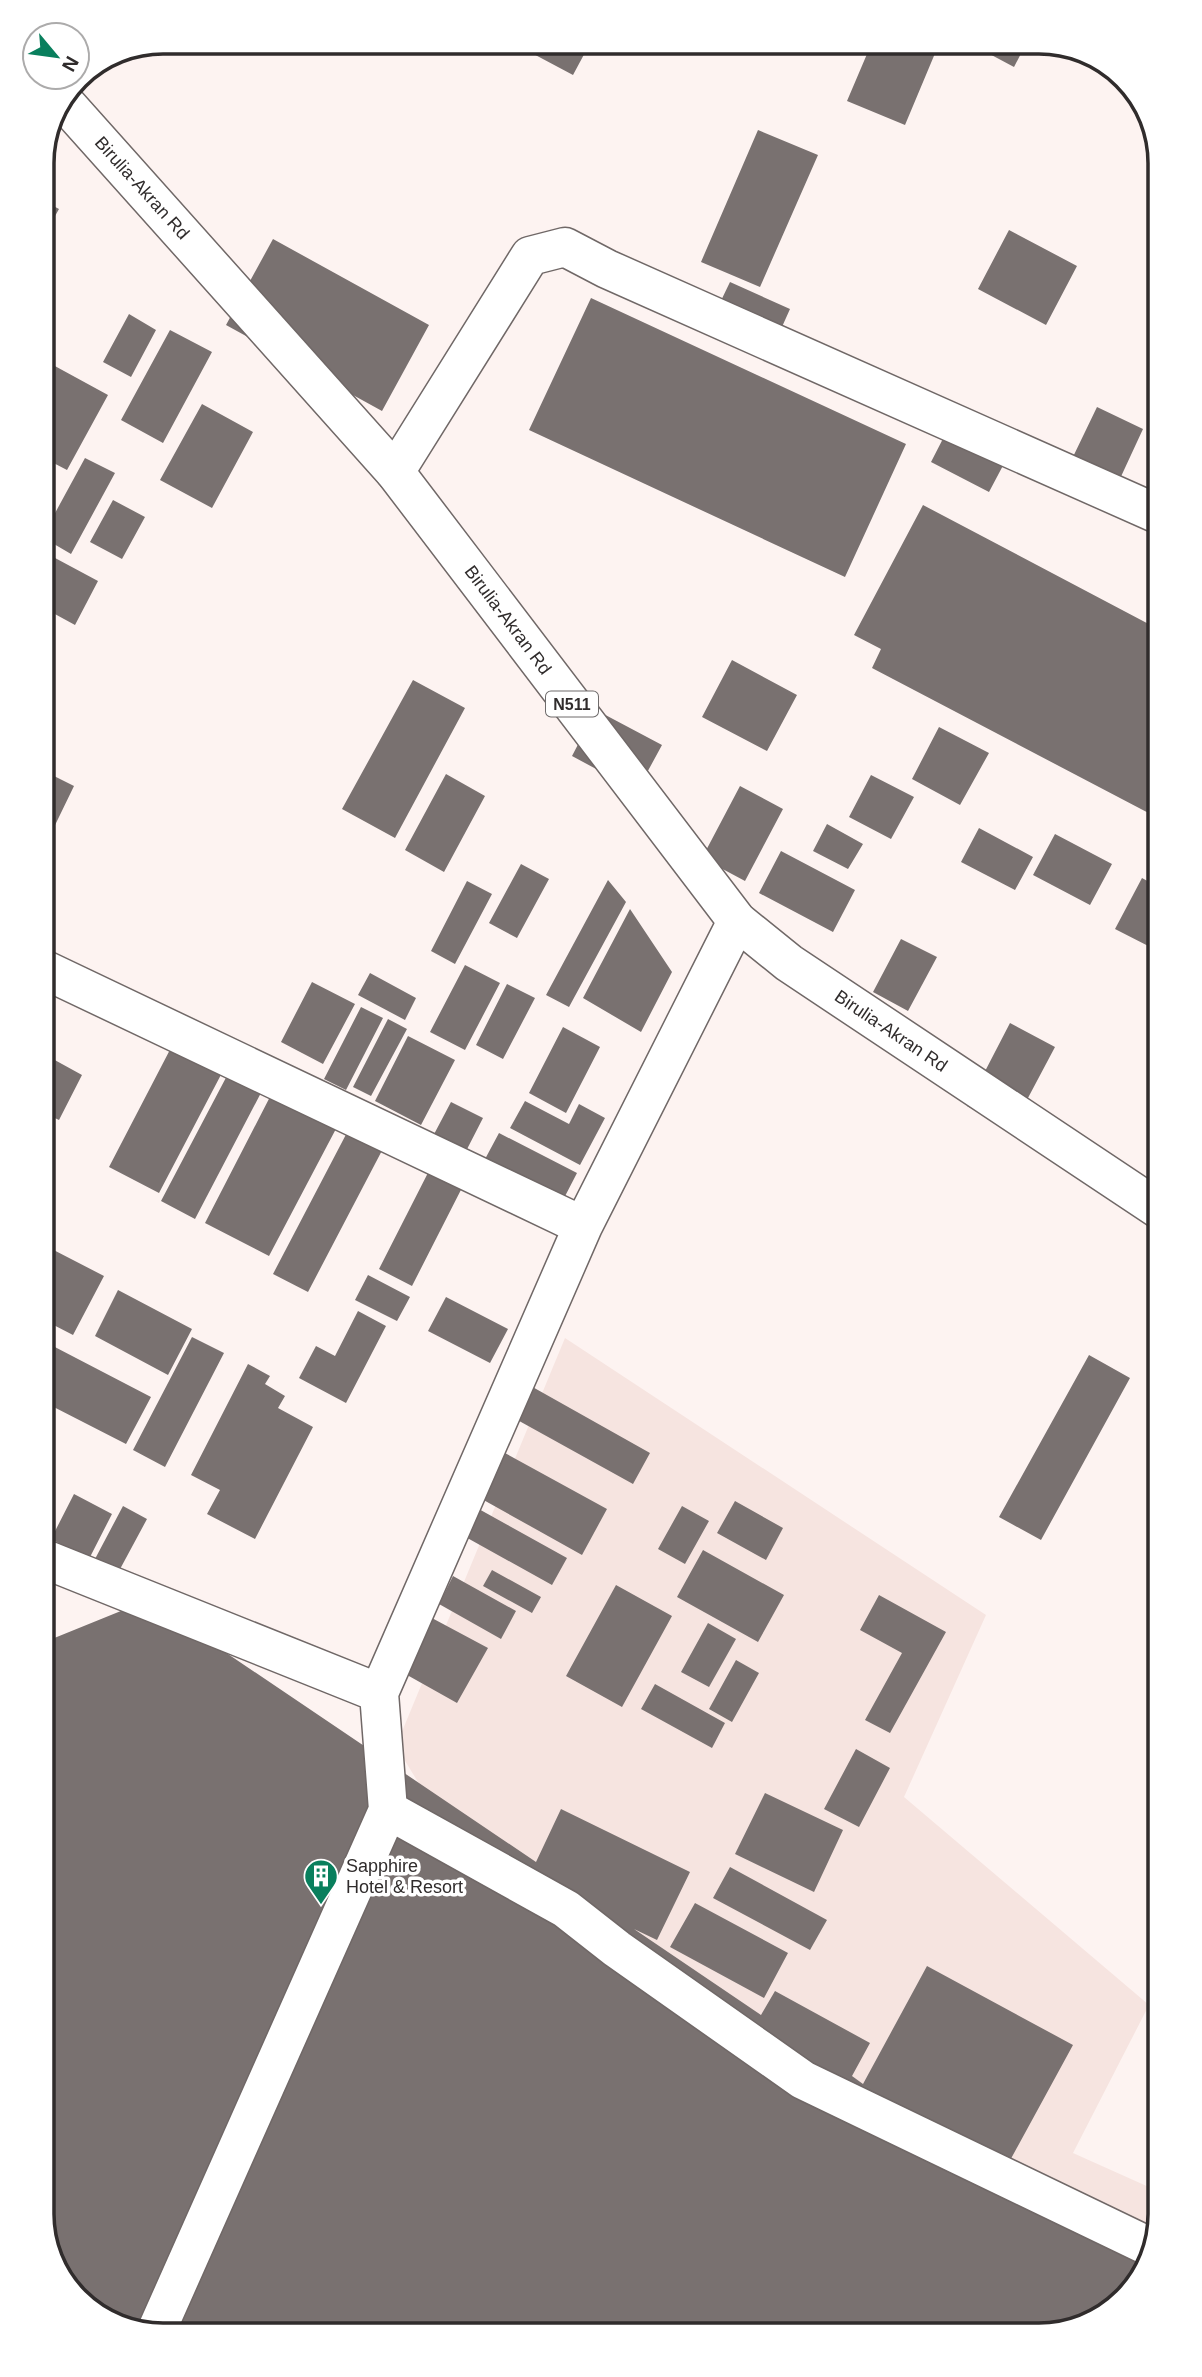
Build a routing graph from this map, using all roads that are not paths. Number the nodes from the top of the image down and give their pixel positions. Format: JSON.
{"nodes":[{"id":1,"x":70,"y":109,"type":"edge"},
{"id":2,"x":395,"y":472,"type":"junction"},
{"id":3,"x":1148,"y":510,"type":"edge"},
{"id":4,"x":737,"y":921,"type":"junction"},
{"id":5,"x":54,"y":974,"type":"edge"},
{"id":6,"x":1148,"y":1202,"type":"edge"},
{"id":7,"x":583,"y":1226,"type":"junction"},
{"id":8,"x":54,"y":1563,"type":"edge"},
{"id":9,"x":379,"y":1693,"type":"junction"},
{"id":10,"x":388,"y":1810,"type":"junction"},
{"id":11,"x":1144,"y":2243,"type":"edge"},
{"id":12,"x":160,"y":2323,"type":"edge"}],
"edges":[{"from":1,"to":2,"type":"main road","name":"Birulia-Akran Rd","number":"N511"},
{"from":2,"to":3,"type":"main road"},
{"from":2,"to":4,"type":"main road","name":"Birulia-Akran Rd","number":"N511"},
{"from":4,"to":6,"type":"main road","name":"Birulia-Akran Rd","number":"N511"},
{"from":4,"to":7,"type":"main road"},
{"from":5,"to":7,"type":"main road"},
{"from":7,"to":9,"type":"main road"},
{"from":8,"to":9,"type":"main road"},
{"from":9,"to":10,"type":"main road"},
{"from":10,"to":11,"type":"main road"},
{"from":10,"to":12,"type":"main road"}]}
